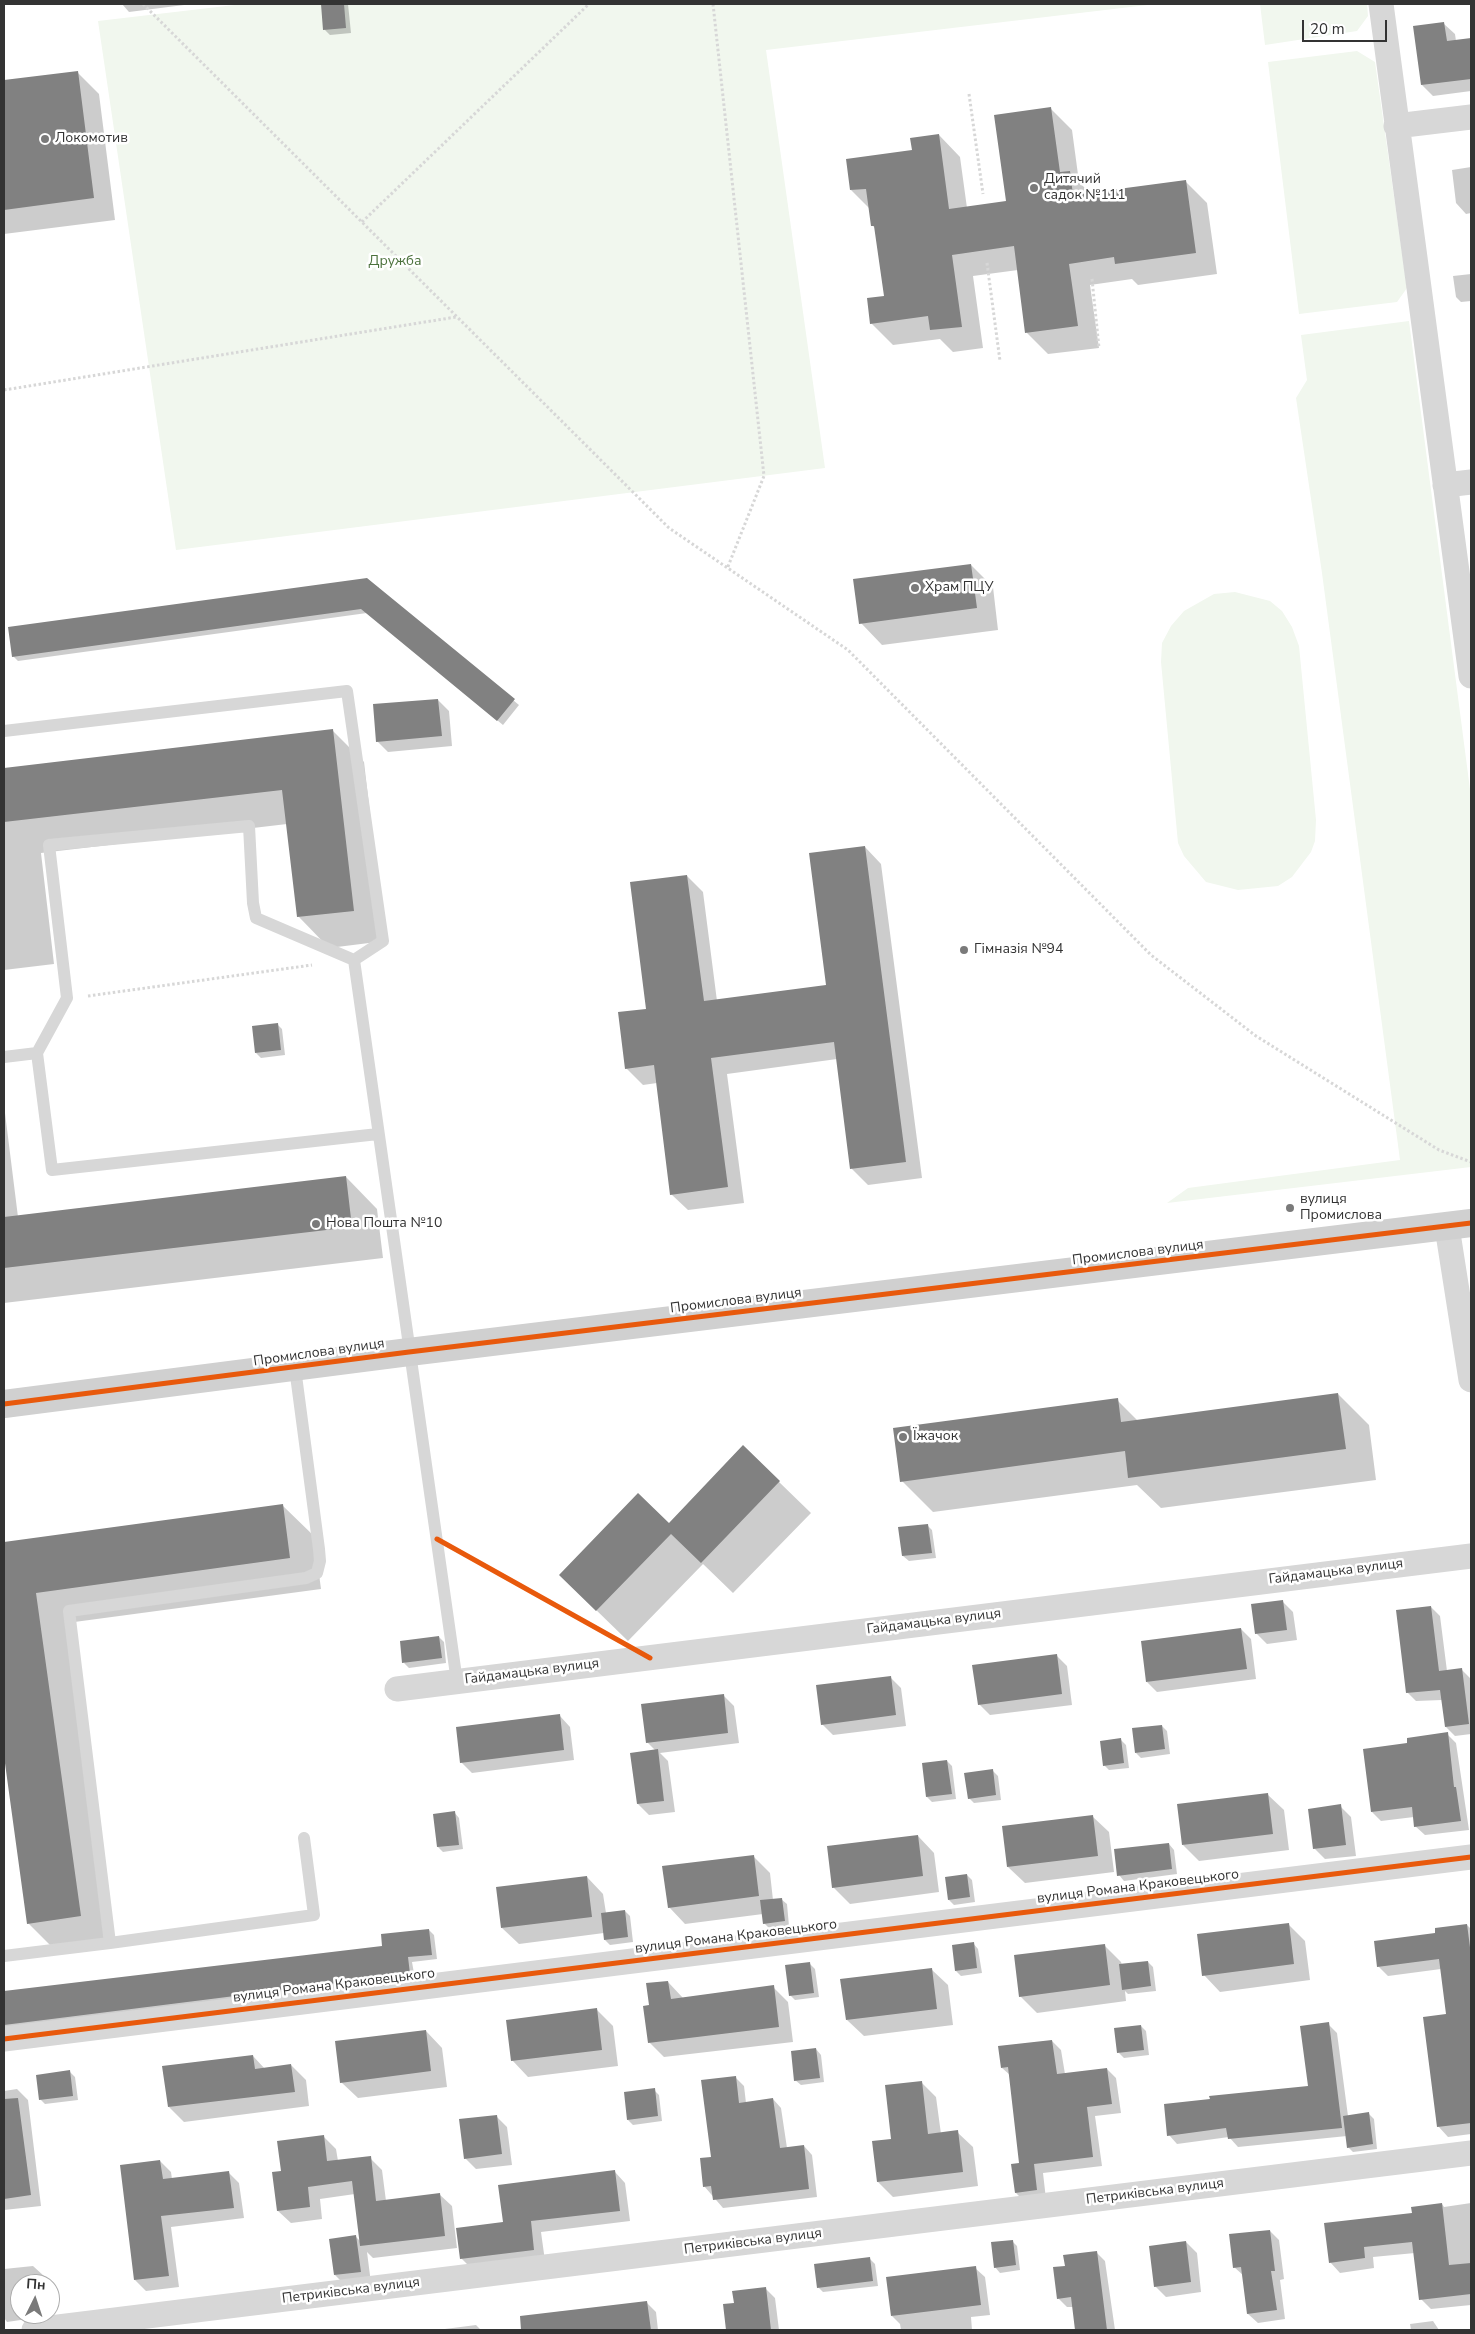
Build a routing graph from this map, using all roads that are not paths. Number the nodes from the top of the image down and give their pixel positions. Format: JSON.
{"nodes":[{"id":1,"x":1381,"y":4,"type":"edge"},
{"id":2,"x":1471,"y":117,"type":"edge"},
{"id":3,"x":1396,"y":126,"type":"junction"},
{"id":4,"x":1471,"y":482,"type":"edge"},
{"id":5,"x":1445,"y":485,"type":"junction"},
{"id":6,"x":1471,"y":676,"type":"edge"},
{"id":7,"x":4,"y":731,"type":"edge"},
{"id":8,"x":354,"y":960,"type":"junction"},
{"id":9,"x":37,"y":1053,"type":"junction"},
{"id":10,"x":4,"y":1057,"type":"edge"},
{"id":11,"x":378,"y":1134,"type":"junction"},
{"id":12,"x":1459,"y":1225,"type":"edge"},
{"id":13,"x":409,"y":1352,"type":"junction"},
{"id":14,"x":295,"y":1368,"type":"junction"},
{"id":15,"x":1471,"y":1380,"type":"edge"},
{"id":16,"x":4,"y":1404,"type":"edge"},
{"id":17,"x":1471,"y":1556,"type":"edge"},
{"id":18,"x":456,"y":1682,"type":"junction"},
{"id":19,"x":398,"y":1689,"type":"dead end"},
{"id":20,"x":304,"y":1838,"type":"dead end"},
{"id":21,"x":1471,"y":1857,"type":"edge"},
{"id":22,"x":110,"y":1943,"type":"junction"},
{"id":23,"x":4,"y":1956,"type":"edge"},
{"id":24,"x":4,"y":2039,"type":"edge"},
{"id":25,"x":1471,"y":2154,"type":"edge"},
{"id":26,"x":34,"y":2330,"type":"edge"}],
"edges":[{"from":1,"to":3,"type":"street"},
{"from":2,"to":3,"type":"street"},
{"from":3,"to":5,"type":"street"},
{"from":4,"to":5,"type":"street"},
{"from":5,"to":6,"type":"street"},
{"from":7,"to":8,"type":"lane"},
{"from":8,"to":9,"type":"lane"},
{"from":8,"to":11,"type":"lane"},
{"from":9,"to":10,"type":"lane"},
{"from":9,"to":11,"type":"lane"},
{"from":11,"to":13,"type":"lane"},
{"from":12,"to":13,"type":"street","name":"Промислова вулиця"},
{"from":12,"to":15,"type":"street"},
{"from":13,"to":14,"type":"street","name":"Промислова вулиця"},
{"from":13,"to":18,"type":"lane"},
{"from":14,"to":16,"type":"street","name":"Промислова вулиця"},
{"from":14,"to":22,"type":"lane"},
{"from":17,"to":18,"type":"street","name":"Гайдамацька вулиця"},
{"from":18,"to":19,"type":"street","name":"Гайдамацька вулиця"},
{"from":20,"to":22,"type":"lane"},
{"from":21,"to":24,"type":"street","name":"вулиця Романа Краковецького"},
{"from":22,"to":23,"type":"lane"},
{"from":25,"to":26,"type":"street","name":"Петриківська вулиця"}]}
